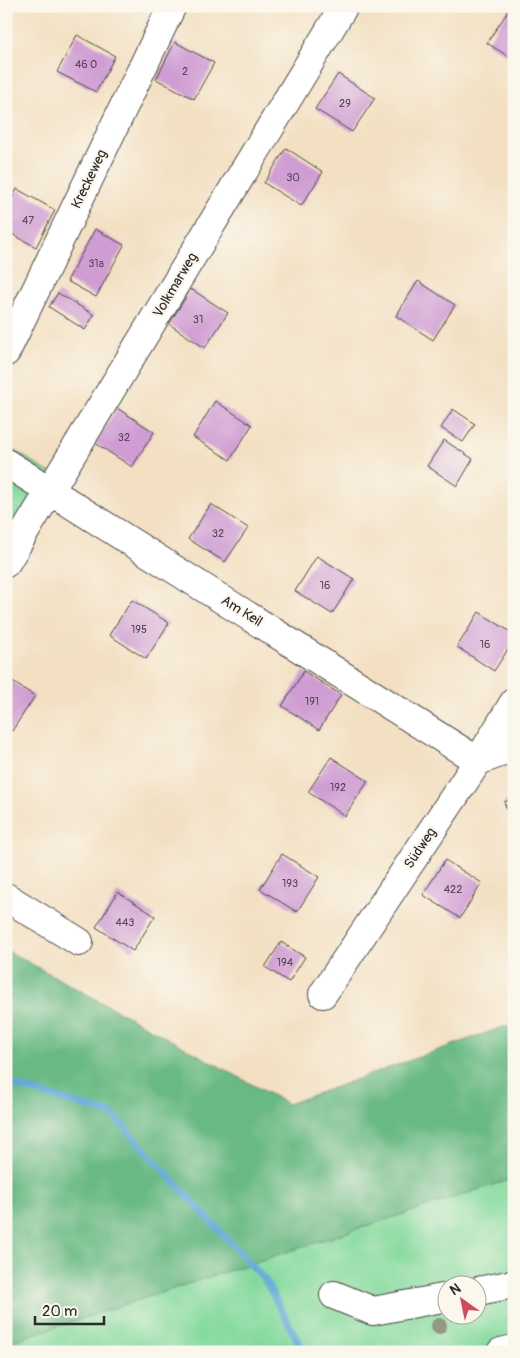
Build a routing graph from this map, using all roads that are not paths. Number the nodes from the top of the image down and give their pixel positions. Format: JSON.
{"nodes":[{"id":1,"x":172,"y":6,"type":"edge"},
{"id":2,"x":344,"y":6,"type":"edge"},
{"id":3,"x":6,"y":352,"type":"edge"},
{"id":4,"x":6,"y":463,"type":"edge"},
{"id":5,"x":50,"y":490,"type":"junction"},
{"id":6,"x":6,"y":564,"type":"edge"},
{"id":7,"x":514,"y":702,"type":"edge"},
{"id":8,"x":514,"y":748,"type":"edge"},
{"id":9,"x":478,"y":761,"type":"junction"},
{"id":10,"x":6,"y":896,"type":"edge"},
{"id":11,"x":79,"y":942,"type":"dead end"},
{"id":12,"x":323,"y":994,"type":"dead end"},
{"id":13,"x":514,"y":1284,"type":"edge"},
{"id":14,"x":488,"y":1289,"type":"edge"},
{"id":15,"x":334,"y":1294,"type":"dead end"},
{"id":16,"x":438,"y":1299,"type":"edge"},
{"id":17,"x":514,"y":1348,"type":"edge"},
{"id":18,"x":501,"y":1352,"type":"edge"}],
"edges":[{"from":1,"to":3,"type":"street","name":"Kreckeweg"},
{"from":2,"to":5,"type":"street","name":"Volkmarweg"},
{"from":4,"to":5,"type":"street","name":"Am Keil"},
{"from":5,"to":6,"type":"street","name":"Volkmarweg"},
{"from":5,"to":9,"type":"street","name":"Am Keil"},
{"from":7,"to":9,"type":"street","name":"Südweg"},
{"from":8,"to":9,"type":"street"},
{"from":9,"to":12,"type":"street","name":"Südweg"},
{"from":10,"to":11,"type":"street"},
{"from":13,"to":14,"type":"street"},
{"from":15,"to":16,"type":"street"},
{"from":17,"to":18,"type":"street"}]}
